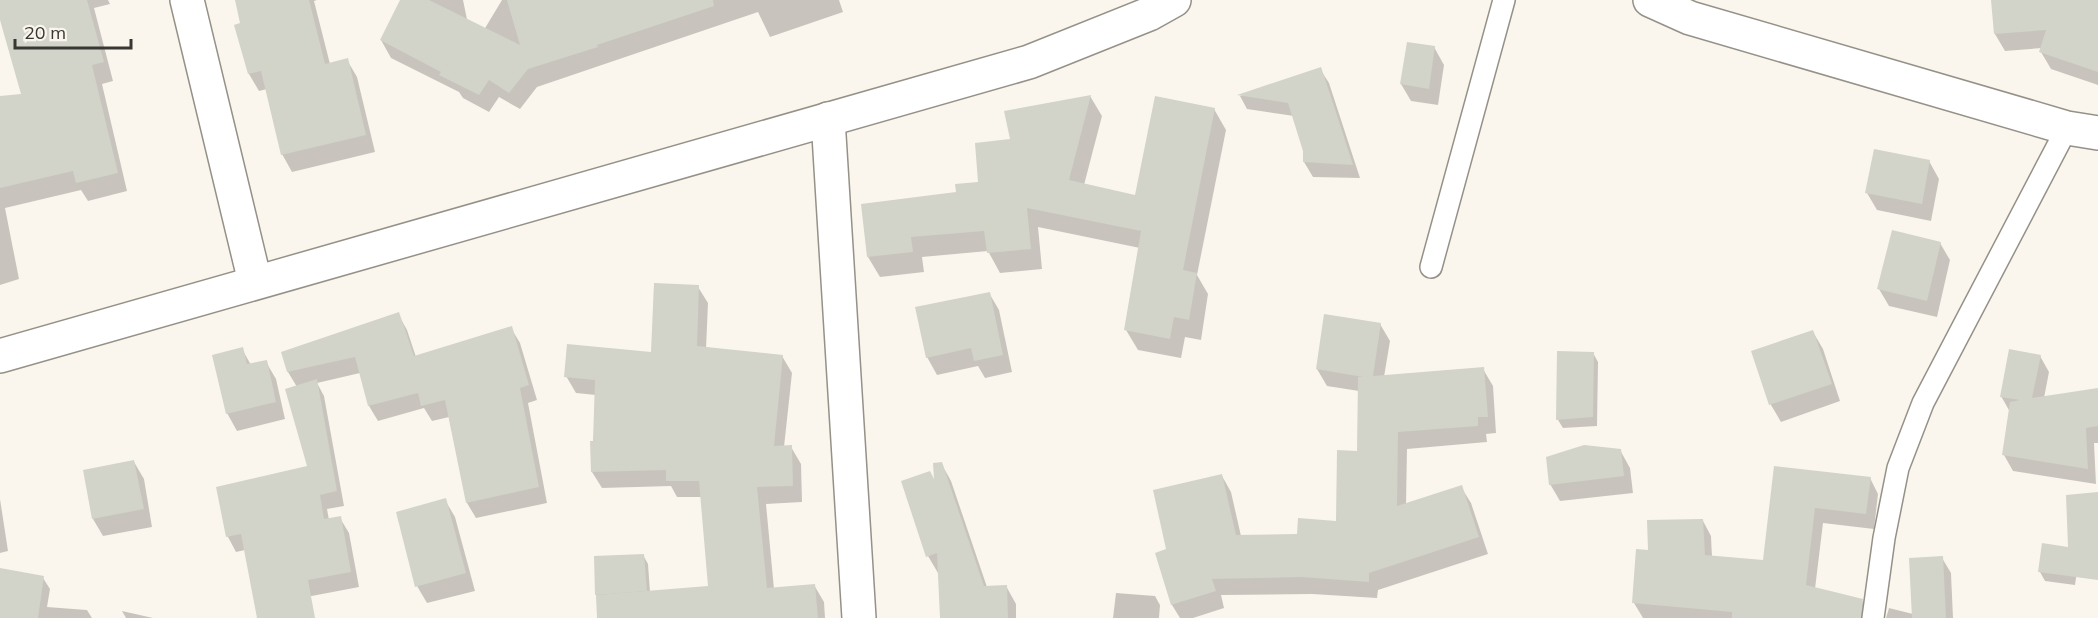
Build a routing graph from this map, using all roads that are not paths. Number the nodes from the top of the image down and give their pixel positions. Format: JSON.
{"nodes":[{"id":1,"x":187,"y":0,"type":"edge"},
{"id":2,"x":1174,"y":0,"type":"edge"},
{"id":3,"x":1504,"y":0,"type":"edge"},
{"id":4,"x":1650,"y":0,"type":"edge"},
{"id":5,"x":828,"y":119,"type":"junction"},
{"id":6,"x":2083,"y":130,"type":"edge"},
{"id":7,"x":1431,"y":267,"type":"dead end"},
{"id":8,"x":255,"y":282,"type":"junction"},
{"id":9,"x":0,"y":356,"type":"edge"},
{"id":10,"x":859,"y":618,"type":"edge"},
{"id":11,"x":1874,"y":618,"type":"edge"}],
"edges":[{"from":1,"to":8,"type":"street"},
{"from":2,"to":5,"type":"street"},
{"from":3,"to":7,"type":"lane"},
{"from":4,"to":6,"type":"street"},
{"from":5,"to":8,"type":"street"},
{"from":5,"to":10,"type":"street"},
{"from":6,"to":11,"type":"lane"},
{"from":8,"to":9,"type":"street"}]}
